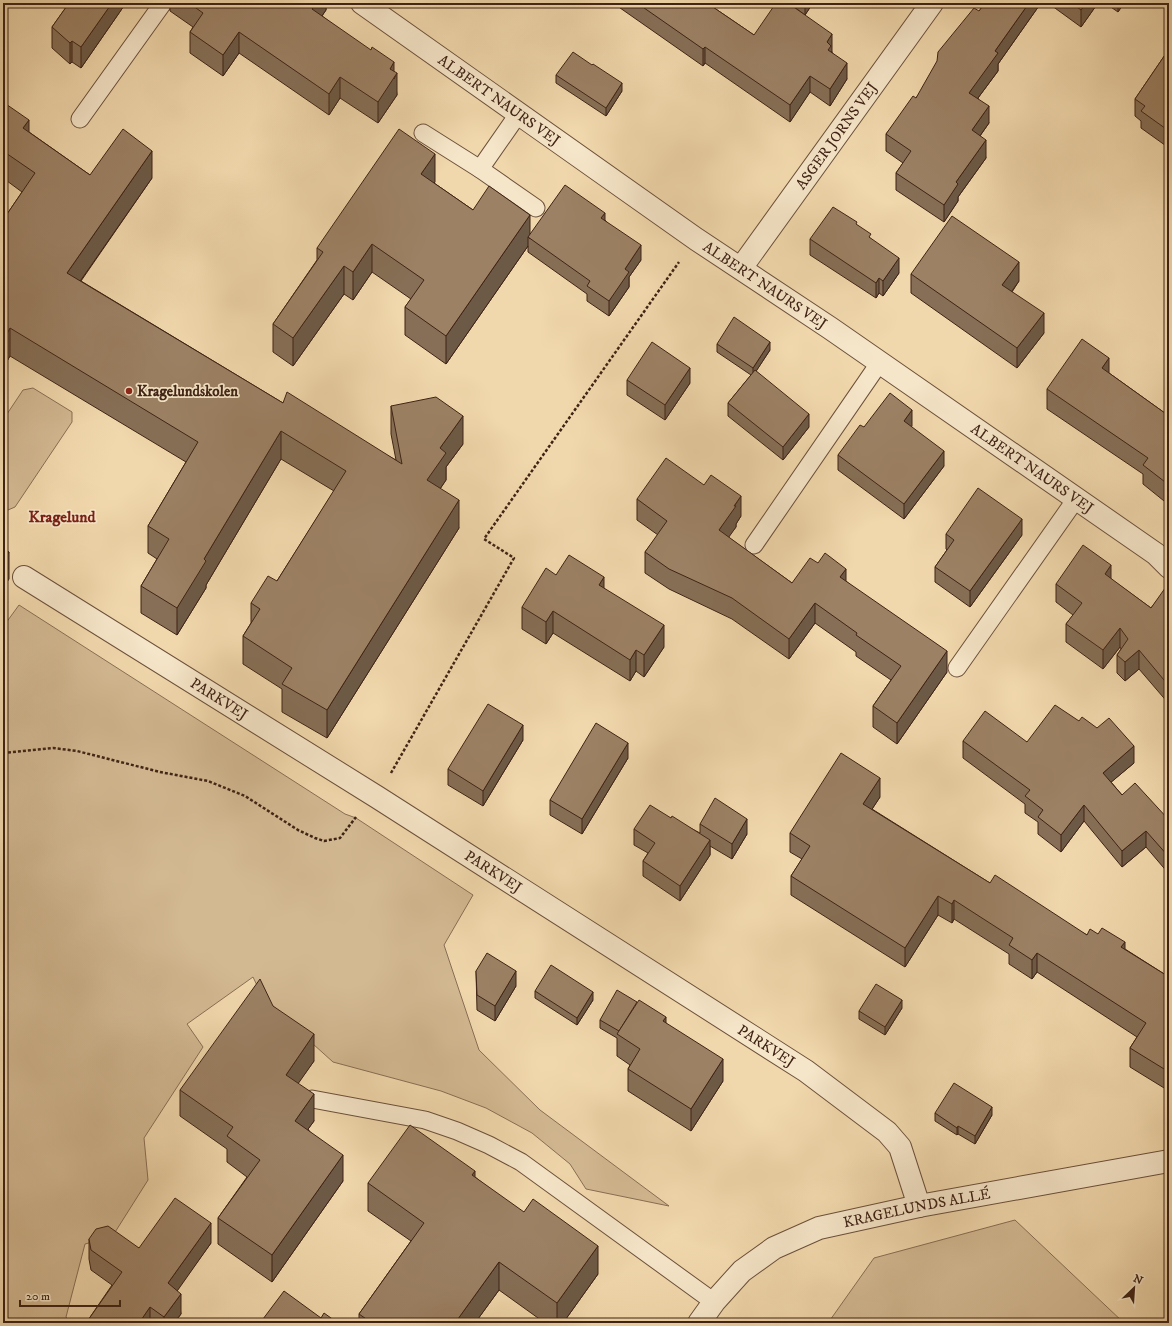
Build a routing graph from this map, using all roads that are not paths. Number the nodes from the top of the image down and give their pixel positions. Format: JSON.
{"nodes":[{"id":1,"x":163,"y":3,"type":"edge"},
{"id":2,"x":362,"y":3,"type":"edge"},
{"id":3,"x":932,"y":3,"type":"edge"},
{"id":4,"x":519,"y":113,"type":"junction"},
{"id":5,"x":80,"y":119,"type":"dead end"},
{"id":6,"x":423,"y":133,"type":"dead end"},
{"id":7,"x":480,"y":168,"type":"junction"},
{"id":8,"x":536,"y":208,"type":"dead end"},
{"id":9,"x":741,"y":268,"type":"junction"},
{"id":10,"x":880,"y":362,"type":"junction"},
{"id":11,"x":1076,"y":499,"type":"junction"},
{"id":12,"x":754,"y":546,"type":"dead end"},
{"id":13,"x":1169,"y":567,"type":"edge"},
{"id":14,"x":24,"y":577,"type":"dead end"},
{"id":15,"x":957,"y":668,"type":"dead end"},
{"id":16,"x":312,"y":1099,"type":"edge"},
{"id":17,"x":1169,"y":1161,"type":"edge"},
{"id":18,"x":919,"y":1206,"type":"junction"},
{"id":19,"x":714,"y":1302,"type":"junction"},
{"id":20,"x":699,"y":1323,"type":"edge"}],
"edges":[{"from":1,"to":5,"type":"lane"},
{"from":2,"to":4,"type":"street","name":"ALBERT NAURS VEJ"},
{"from":3,"to":9,"type":"street","name":"ASGER JORNS VEJ"},
{"from":4,"to":7,"type":"lane"},
{"from":4,"to":9,"type":"street","name":"ALBERT NAURS VEJ"},
{"from":6,"to":7,"type":"lane"},
{"from":7,"to":8,"type":"lane"},
{"from":9,"to":10,"type":"street","name":"ALBERT NAURS VEJ"},
{"from":10,"to":11,"type":"street","name":"ALBERT NAURS VEJ"},
{"from":10,"to":12,"type":"lane"},
{"from":11,"to":13,"type":"street","name":"ALBERT NAURS VEJ"},
{"from":11,"to":15,"type":"lane"},
{"from":14,"to":18,"type":"street","name":"PARKVEJ"},
{"from":16,"to":19,"type":"lane"},
{"from":17,"to":18,"type":"street","name":"KRAGELUNDS ALLÉ"},
{"from":18,"to":19,"type":"street","name":"KRAGELUNDS ALLÉ"},
{"from":19,"to":20,"type":"street","name":"KRAGELUNDS ALLÉ"}]}
